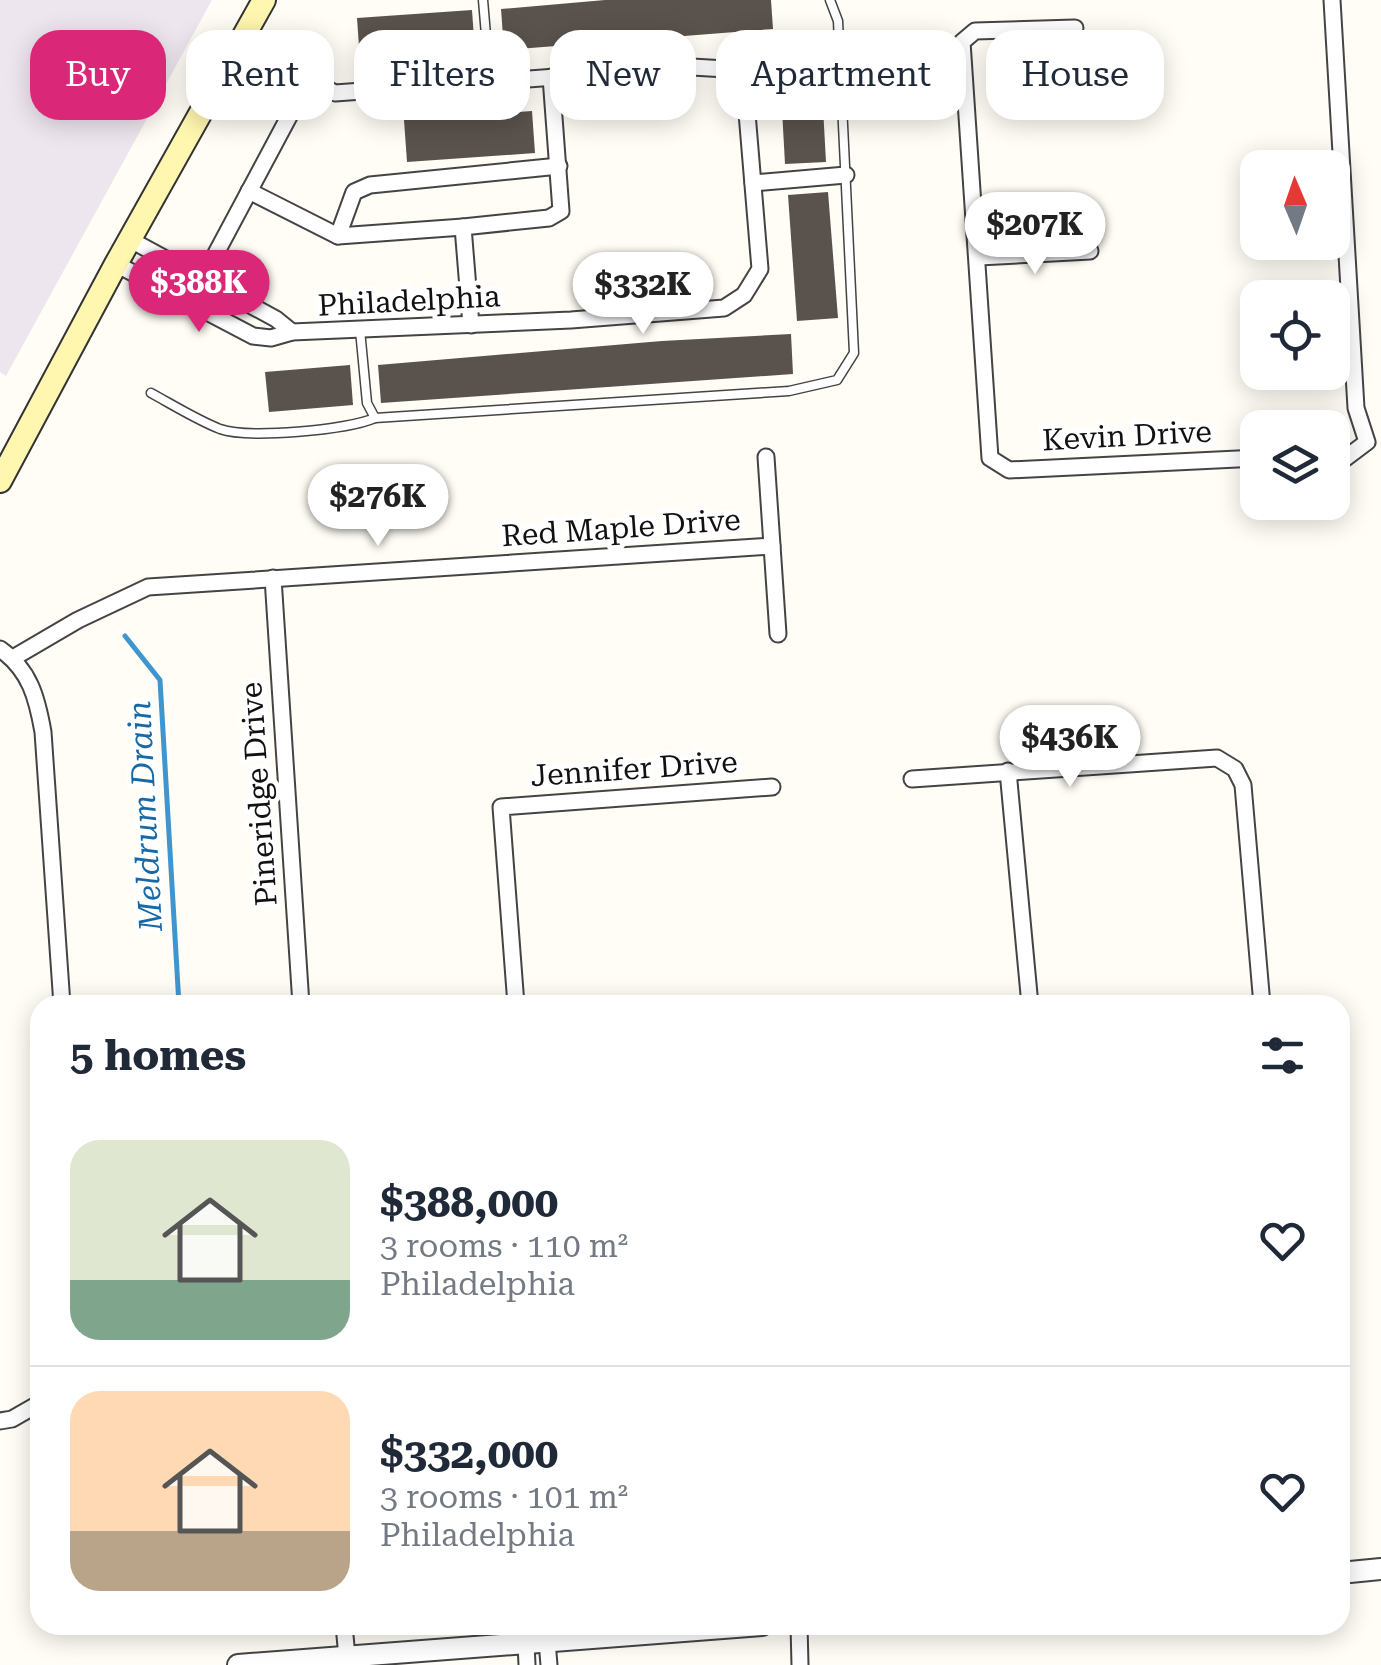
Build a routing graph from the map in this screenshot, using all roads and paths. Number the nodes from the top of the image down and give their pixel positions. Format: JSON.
{"nodes":[{"id":1,"x":264,"y":0,"type":"edge"},
{"id":2,"x":483,"y":0,"type":"edge"},
{"id":3,"x":830,"y":0,"type":"edge"},
{"id":4,"x":1332,"y":0,"type":"edge"},
{"id":5,"x":1075,"y":28,"type":"dead end"},
{"id":6,"x":245,"y":30,"type":"edge"},
{"id":7,"x":486,"y":30,"type":"edge"},
{"id":8,"x":696,"y":67,"type":"edge"},
{"id":9,"x":195,"y":120,"type":"edge"},
{"id":10,"x":287,"y":120,"type":"edge"},
{"id":11,"x":555,"y":120,"type":"edge"},
{"id":12,"x":559,"y":166,"type":"junction"},
{"id":13,"x":846,"y":175,"type":"junction"},
{"id":14,"x":753,"y":183,"type":"junction"},
{"id":15,"x":250,"y":191,"type":"junction"},
{"id":16,"x":462,"y":226,"type":"junction"},
{"id":17,"x":338,"y":236,"type":"junction"},
{"id":18,"x":130,"y":239,"type":"junction"},
{"id":19,"x":1090,"y":251,"type":"dead end"},
{"id":20,"x":979,"y":257,"type":"junction"},
{"id":21,"x":116,"y":264,"type":"junction"},
{"id":22,"x":202,"y":279,"type":"junction"},
{"id":23,"x":189,"y":304,"type":"junction"},
{"id":24,"x":470,"y":325,"type":"junction"},
{"id":25,"x":360,"y":330,"type":"junction"},
{"id":26,"x":292,"y":332,"type":"junction"},
{"id":27,"x":151,"y":393,"type":"dead end"},
{"id":28,"x":374,"y":418,"type":"junction"},
{"id":29,"x":1350,"y":455,"type":"edge"},
{"id":30,"x":766,"y":457,"type":"dead end"},
{"id":31,"x":1240,"y":459,"type":"edge"},
{"id":32,"x":0,"y":480,"type":"edge"},
{"id":33,"x":772,"y":546,"type":"junction"},
{"id":34,"x":273,"y":578,"type":"junction"},
{"id":35,"x":778,"y":634,"type":"dead end"},
{"id":36,"x":6,"y":654,"type":"edge"},
{"id":37,"x":1008,"y":771,"type":"junction"},
{"id":38,"x":912,"y":779,"type":"dead end"},
{"id":39,"x":772,"y":787,"type":"dead end"},
{"id":40,"x":61,"y":995,"type":"edge"},
{"id":41,"x":300,"y":995,"type":"edge"},
{"id":42,"x":515,"y":995,"type":"edge"},
{"id":43,"x":1029,"y":995,"type":"edge"},
{"id":44,"x":1261,"y":995,"type":"edge"},
{"id":45,"x":30,"y":1409,"type":"edge"},
{"id":46,"x":0,"y":1421,"type":"edge"},
{"id":47,"x":1381,"y":1569,"type":"edge"},
{"id":48,"x":1350,"y":1571,"type":"edge"},
{"id":49,"x":345,"y":1635,"type":"edge"},
{"id":50,"x":624,"y":1635,"type":"edge"},
{"id":51,"x":799,"y":1635,"type":"edge"},
{"id":52,"x":536,"y":1642,"type":"junction"},
{"id":53,"x":347,"y":1657,"type":"junction"},
{"id":54,"x":238,"y":1665,"type":"edge"},
{"id":55,"x":528,"y":1665,"type":"edge"},
{"id":56,"x":548,"y":1665,"type":"edge"},
{"id":57,"x":800,"y":1665,"type":"edge"}],
"edges":[{"from":1,"to":6,"type":"main road"},
{"from":2,"to":7,"type":"lane"},
{"from":3,"to":13,"type":"lane"},
{"from":4,"to":29,"type":"street"},
{"from":5,"to":20,"type":"street"},
{"from":8,"to":14,"type":"street","name":"Philadelphia"},
{"from":9,"to":18,"type":"main road"},
{"from":10,"to":15,"type":"street"},
{"from":11,"to":12,"type":"street"},
{"from":12,"to":16,"type":"street"},
{"from":12,"to":17,"type":"street"},
{"from":13,"to":14,"type":"street"},
{"from":13,"to":28,"type":"lane"},
{"from":14,"to":24,"type":"street","name":"Philadelphia"},
{"from":15,"to":17,"type":"street"},
{"from":15,"to":22,"type":"street"},
{"from":16,"to":17,"type":"street"},
{"from":16,"to":24,"type":"street"},
{"from":18,"to":21,"type":"main road"},
{"from":18,"to":22,"type":"street","name":"Philadelphia"},
{"from":19,"to":20,"type":"street"},
{"from":20,"to":31,"type":"street","name":"Kevin Drive"},
{"from":21,"to":23,"type":"street","name":"Philadelphia"},
{"from":21,"to":32,"type":"main road"},
{"from":22,"to":23,"type":"street"},
{"from":22,"to":26,"type":"street","name":"Philadelphia"},
{"from":23,"to":26,"type":"street","name":"Philadelphia"},
{"from":24,"to":25,"type":"street","name":"Philadelphia"},
{"from":25,"to":26,"type":"street","name":"Philadelphia"},
{"from":25,"to":28,"type":"lane"},
{"from":27,"to":28,"type":"lane"},
{"from":30,"to":33,"type":"street"},
{"from":33,"to":34,"type":"street","name":"Red Maple Drive"},
{"from":33,"to":35,"type":"street"},
{"from":34,"to":36,"type":"street","name":"Red Maple Drive"},
{"from":34,"to":41,"type":"street","name":"Pineridge Drive"},
{"from":36,"to":40,"type":"street"},
{"from":37,"to":38,"type":"street"},
{"from":37,"to":43,"type":"street"},
{"from":37,"to":44,"type":"street"},
{"from":39,"to":42,"type":"street","name":"Jennifer Drive"},
{"from":45,"to":46,"type":"street"},
{"from":47,"to":48,"type":"street"},
{"from":49,"to":53,"type":"street"},
{"from":50,"to":52,"type":"street"},
{"from":51,"to":57,"type":"street"},
{"from":52,"to":53,"type":"street"},
{"from":52,"to":55,"type":"street"},
{"from":52,"to":56,"type":"street"},
{"from":53,"to":54,"type":"street"}]}
